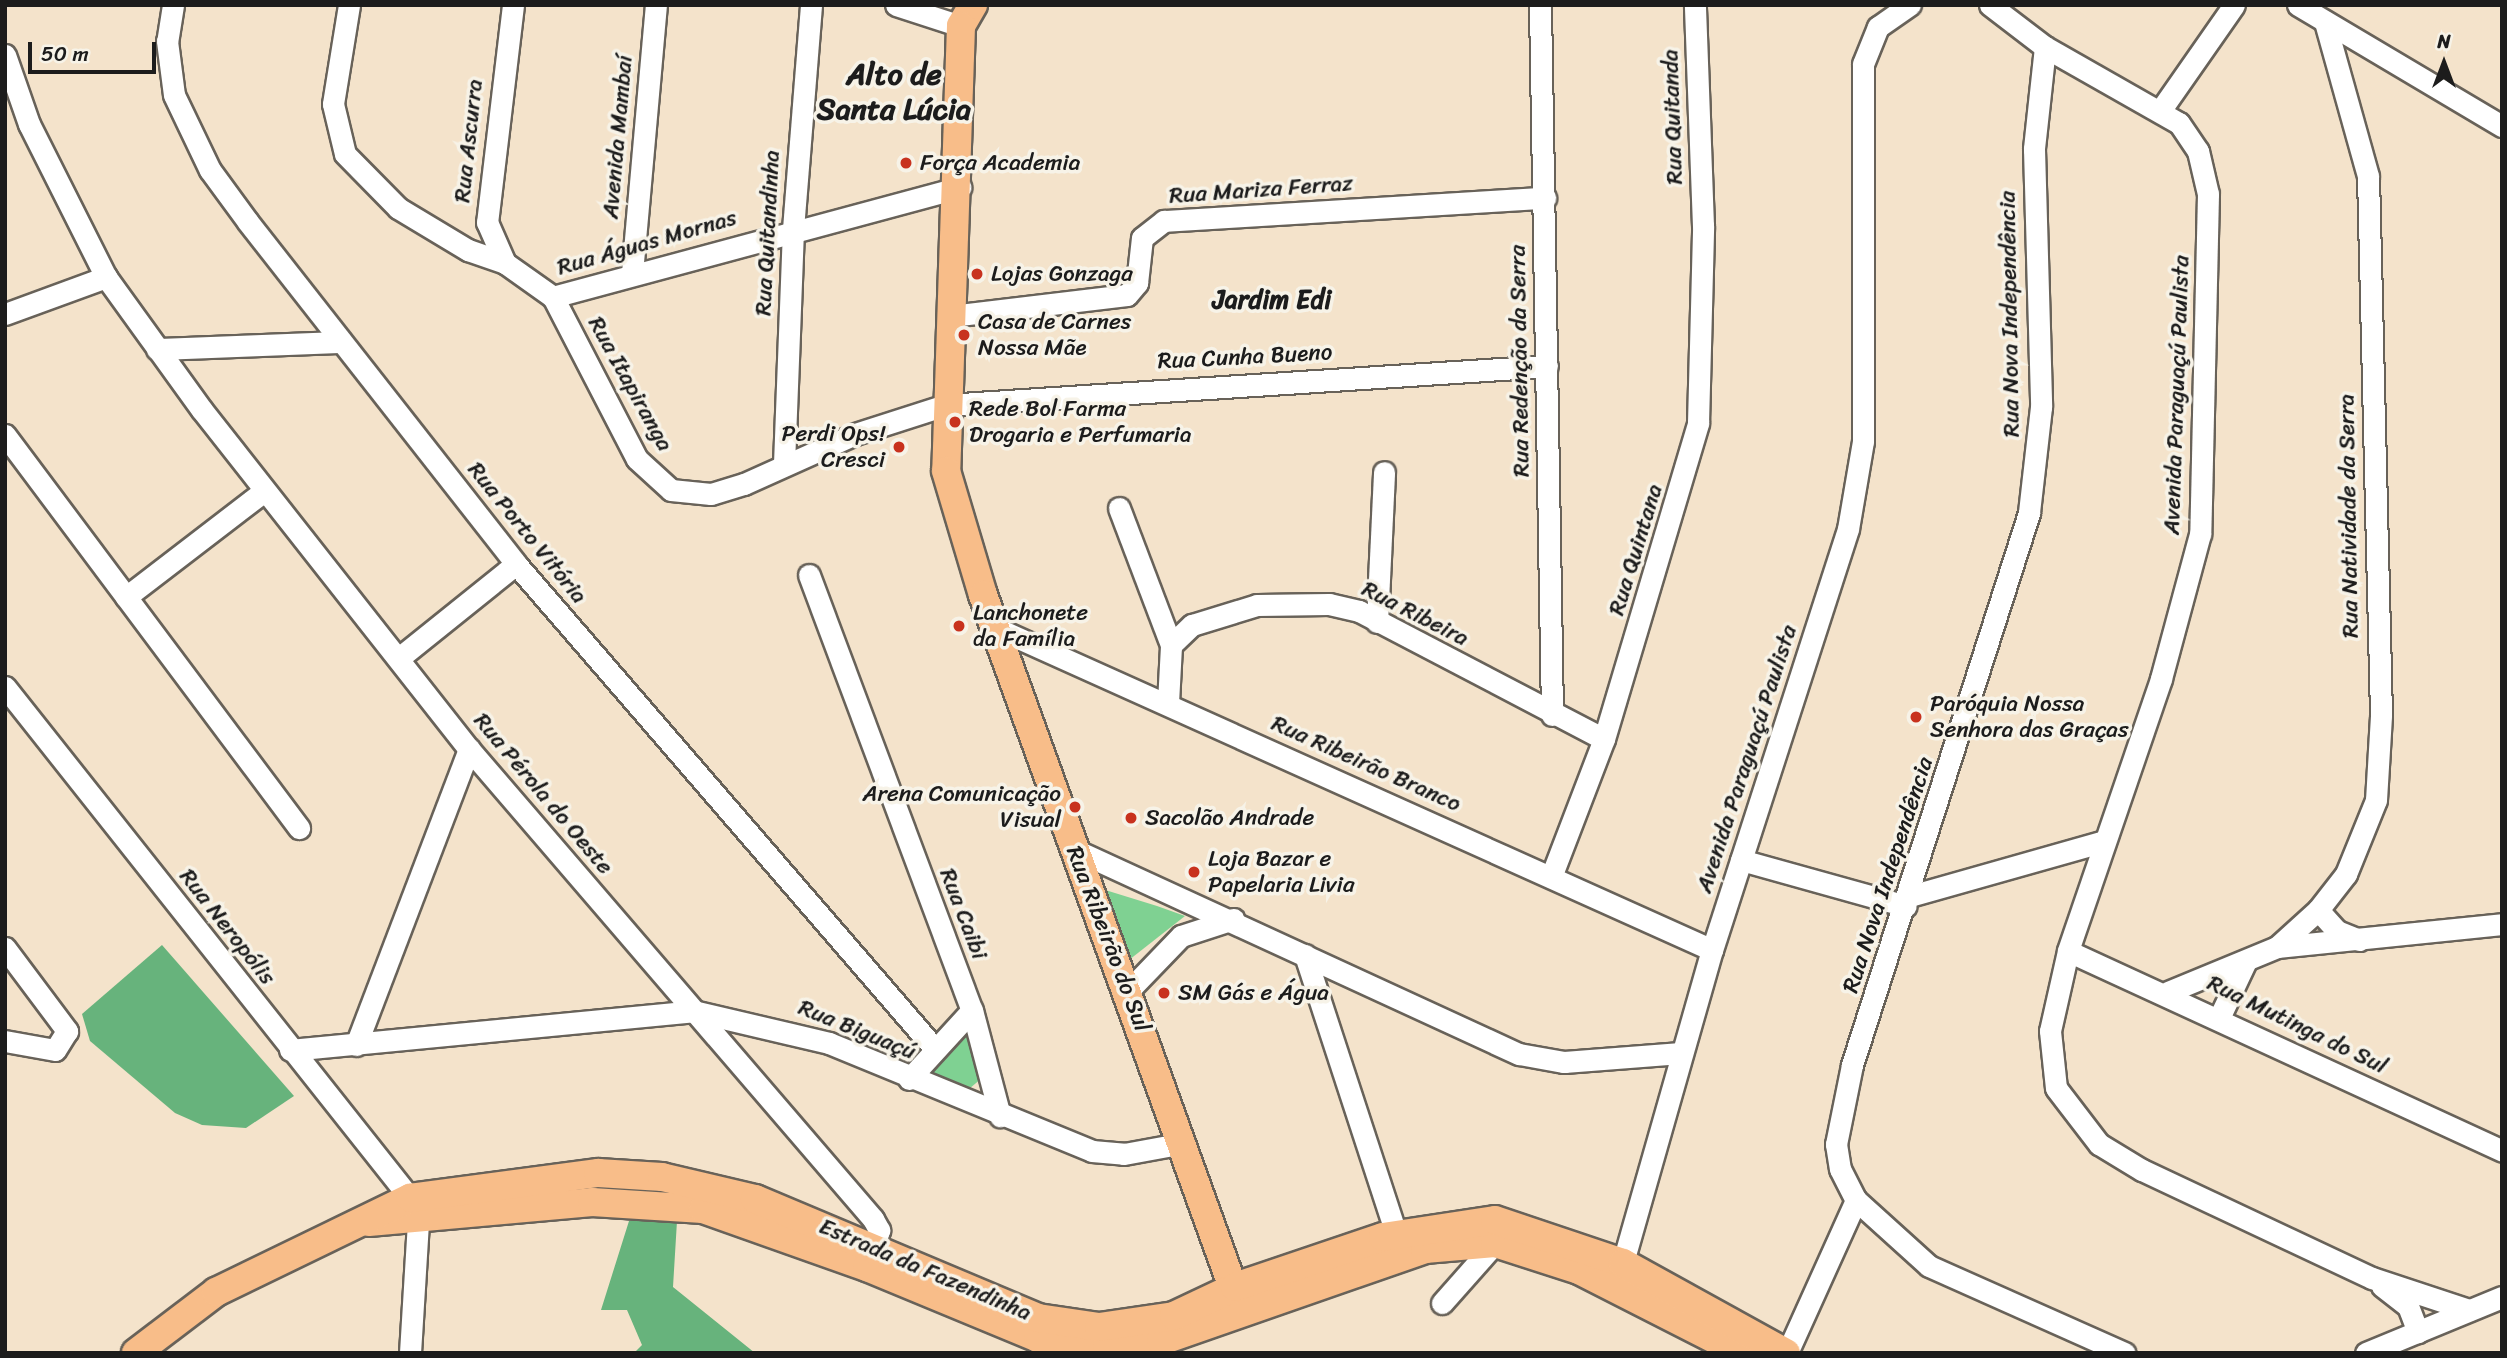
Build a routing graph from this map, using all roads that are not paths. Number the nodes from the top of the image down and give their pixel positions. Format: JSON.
{"nodes":[{"id":1,"x":173,"y":5,"type":"edge"},
{"id":2,"x":349,"y":5,"type":"edge"},
{"id":3,"x":513,"y":5,"type":"edge"},
{"id":4,"x":656,"y":5,"type":"edge"},
{"id":5,"x":811,"y":5,"type":"edge"},
{"id":6,"x":896,"y":5,"type":"edge"},
{"id":7,"x":1541,"y":5,"type":"edge"},
{"id":8,"x":1695,"y":5,"type":"edge"},
{"id":9,"x":1910,"y":5,"type":"edge"},
{"id":10,"x":1990,"y":5,"type":"edge"},
{"id":11,"x":2234,"y":5,"type":"edge"},
{"id":12,"x":2298,"y":5,"type":"edge"},
{"id":13,"x":967,"y":15,"type":"edge"},
{"id":14,"x":2325,"y":22,"type":"junction"},
{"id":15,"x":2045,"y":47,"type":"junction"},
{"id":16,"x":5,"y":55,"type":"edge"},
{"id":17,"x":2160,"y":111,"type":"junction"},
{"id":18,"x":2502,"y":126,"type":"edge"},
{"id":19,"x":960,"y":187,"type":"junction"},
{"id":20,"x":1545,"y":198,"type":"junction"},
{"id":21,"x":1703,"y":226,"type":"joint"},
{"id":22,"x":793,"y":229,"type":"junction"},
{"id":23,"x":506,"y":263,"type":"junction"},
{"id":24,"x":632,"y":273,"type":"junction"},
{"id":25,"x":106,"y":277,"type":"junction"},
{"id":26,"x":552,"y":297,"type":"junction"},
{"id":27,"x":5,"y":314,"type":"edge"},
{"id":28,"x":951,"y":316,"type":"junction"},
{"id":29,"x":341,"y":342,"type":"junction"},
{"id":30,"x":158,"y":349,"type":"junction"},
{"id":31,"x":1547,"y":366,"type":"junction"},
{"id":32,"x":946,"y":405,"type":"junction"},
{"id":33,"x":5,"y":435,"type":"edge"},
{"id":34,"x":784,"y":464,"type":"junction"},
{"id":35,"x":1384,"y":472,"type":"dead end"},
{"id":36,"x":264,"y":491,"type":"junction"},
{"id":37,"x":1119,"y":508,"type":"dead end"},
{"id":38,"x":516,"y":564,"type":"junction"},
{"id":39,"x":809,"y":575,"type":"dead end"},
{"id":40,"x":126,"y":597,"type":"junction"},
{"id":41,"x":1377,"y":622,"type":"junction"},
{"id":42,"x":996,"y":628,"type":"junction"},
{"id":43,"x":1171,"y":645,"type":"junction"},
{"id":44,"x":399,"y":658,"type":"junction"},
{"id":45,"x":5,"y":687,"type":"edge"},
{"id":46,"x":1168,"y":703,"type":"junction"},
{"id":47,"x":1552,"y":715,"type":"junction"},
{"id":48,"x":1604,"y":739,"type":"junction"},
{"id":49,"x":469,"y":749,"type":"junction"},
{"id":50,"x":299,"y":828,"type":"dead end"},
{"id":51,"x":2101,"y":842,"type":"junction"},
{"id":52,"x":1073,"y":849,"type":"junction"},
{"id":53,"x":1741,"y":860,"type":"junction"},
{"id":54,"x":1551,"y":877,"type":"junction"},
{"id":55,"x":1908,"y":901,"type":"junction"},
{"id":56,"x":2318,"y":910,"type":"junction"},
{"id":57,"x":1233,"y":919,"type":"junction"},
{"id":58,"x":2502,"y":924,"type":"edge"},
{"id":59,"x":2359,"y":940,"type":"junction"},
{"id":60,"x":2277,"y":947,"type":"junction"},
{"id":61,"x":5,"y":948,"type":"edge"},
{"id":62,"x":1712,"y":950,"type":"junction"},
{"id":63,"x":2068,"y":951,"type":"junction"},
{"id":64,"x":1305,"y":955,"type":"junction"},
{"id":65,"x":2246,"y":961,"type":"junction"},
{"id":66,"x":1129,"y":990,"type":"junction"},
{"id":67,"x":2168,"y":992,"type":"junction"},
{"id":68,"x":972,"y":1010,"type":"junction"},
{"id":69,"x":693,"y":1011,"type":"junction"},
{"id":70,"x":2220,"y":1016,"type":"junction"},
{"id":71,"x":5,"y":1041,"type":"edge"},
{"id":72,"x":356,"y":1045,"type":"junction"},
{"id":73,"x":934,"y":1048,"type":"junction"},
{"id":74,"x":290,"y":1050,"type":"junction"},
{"id":75,"x":1682,"y":1053,"type":"junction"},
{"id":76,"x":909,"y":1079,"type":"junction"},
{"id":77,"x":1000,"y":1116,"type":"junction"},
{"id":78,"x":2497,"y":1141,"type":"edge"},
{"id":79,"x":1184,"y":1143,"type":"junction"},
{"id":80,"x":1856,"y":1200,"type":"junction"},
{"id":81,"x":414,"y":1210,"type":"junction"},
{"id":82,"x":1396,"y":1234,"type":"junction"},
{"id":83,"x":1495,"y":1243,"type":"junction"},
{"id":84,"x":871,"y":1257,"type":"junction"},
{"id":85,"x":1619,"y":1275,"type":"junction"},
{"id":86,"x":2372,"y":1278,"type":"junction"},
{"id":87,"x":2502,"y":1297,"type":"edge"},
{"id":88,"x":1238,"y":1299,"type":"junction"},
{"id":89,"x":1442,"y":1303,"type":"dead end"},
{"id":90,"x":2463,"y":1313,"type":"junction"},
{"id":91,"x":2418,"y":1332,"type":"junction"},
{"id":92,"x":136,"y":1353,"type":"edge"},
{"id":93,"x":410,"y":1353,"type":"edge"},
{"id":94,"x":1742,"y":1353,"type":"edge"},
{"id":95,"x":1786,"y":1353,"type":"edge"},
{"id":96,"x":2124,"y":1353,"type":"edge"},
{"id":97,"x":2366,"y":1353,"type":"edge"}],
"edges":[{"from":1,"to":29,"type":"street","name":"Rua Porto Vitória"},
{"from":2,"to":23,"type":"street"},
{"from":3,"to":23,"type":"street","name":"Rua Ascurra"},
{"from":4,"to":24,"type":"street","name":"Avenida Mambaí"},
{"from":5,"to":22,"type":"street","name":"Rua Quitandinha"},
{"from":6,"to":13,"type":"street"},
{"from":7,"to":20,"type":"street","name":"Rua Redenção da Serra"},
{"from":8,"to":21,"type":"street","name":"Rua Quitanda"},
{"from":9,"to":53,"type":"street","name":"Avenida Paraguaçú Paulista"},
{"from":10,"to":15,"type":"street","name":"Avenida Paraguaçú Paulista"},
{"from":11,"to":17,"type":"street"},
{"from":12,"to":14,"type":"street"},
{"from":13,"to":19,"type":"main road","name":"Rua Ribeirão do Sul"},
{"from":14,"to":18,"type":"street"},
{"from":14,"to":56,"type":"street","name":"Rua Natividade da Serra"},
{"from":15,"to":17,"type":"street","name":"Avenida Paraguaçú Paulista"},
{"from":15,"to":55,"type":"street","name":"Rua Nova Independência"},
{"from":16,"to":25,"type":"street","name":"Rua Pérola do Oeste"},
{"from":17,"to":51,"type":"street","name":"Avenida Paraguaçú Paulista"},
{"from":19,"to":22,"type":"street","name":"Rua Águas Mornas"},
{"from":19,"to":28,"type":"main road","name":"Rua Ribeirão do Sul"},
{"from":20,"to":28,"type":"street","name":"Rua Mariza Ferraz"},
{"from":20,"to":31,"type":"street","name":"Rua Redenção da Serra"},
{"from":21,"to":48,"type":"street","name":"Rua Quintana"},
{"from":22,"to":24,"type":"street","name":"Rua Águas Mornas"},
{"from":22,"to":34,"type":"street","name":"Rua Quitandinha"},
{"from":23,"to":26,"type":"street","name":"Rua Ascurra"},
{"from":24,"to":26,"type":"street","name":"Rua Águas Mornas"},
{"from":25,"to":27,"type":"street"},
{"from":25,"to":30,"type":"street","name":"Rua Pérola do Oeste"},
{"from":26,"to":34,"type":"street","name":"Rua Itapiranga"},
{"from":28,"to":32,"type":"main road","name":"Rua Ribeirão do Sul"},
{"from":29,"to":30,"type":"street"},
{"from":29,"to":38,"type":"street","name":"Rua Porto Vitória"},
{"from":30,"to":36,"type":"street","name":"Rua Pérola do Oeste"},
{"from":31,"to":32,"type":"street","name":"Rua Cunha Bueno"},
{"from":31,"to":47,"type":"street","name":"Rua Redenção da Serra"},
{"from":32,"to":34,"type":"street","name":"Rua Itapiranga"},
{"from":32,"to":42,"type":"main road","name":"Rua Ribeirão do Sul"},
{"from":33,"to":40,"type":"street"},
{"from":35,"to":41,"type":"street"},
{"from":36,"to":40,"type":"street"},
{"from":36,"to":44,"type":"street","name":"Rua Pérola do Oeste"},
{"from":37,"to":43,"type":"street"},
{"from":38,"to":44,"type":"street"},
{"from":38,"to":73,"type":"street","name":"Rua Porto Vitória"},
{"from":39,"to":68,"type":"street","name":"Rua Caibi"},
{"from":40,"to":50,"type":"street"},
{"from":41,"to":43,"type":"street","name":"Rua Ribeira"},
{"from":41,"to":47,"type":"street","name":"Rua Ribeira"},
{"from":42,"to":46,"type":"street","name":"Rua Ribeirão Branco"},
{"from":42,"to":52,"type":"main road","name":"Rua Ribeirão do Sul"},
{"from":43,"to":46,"type":"street"},
{"from":44,"to":49,"type":"street","name":"Rua Pérola do Oeste"},
{"from":45,"to":74,"type":"street","name":"Rua Neropólis"},
{"from":46,"to":54,"type":"street","name":"Rua Ribeirão Branco"},
{"from":47,"to":48,"type":"street","name":"Rua Ribeira"},
{"from":48,"to":54,"type":"street","name":"Rua Quintana"},
{"from":49,"to":69,"type":"street","name":"Rua Pérola do Oeste"},
{"from":49,"to":72,"type":"street"},
{"from":51,"to":55,"type":"street"},
{"from":51,"to":63,"type":"street","name":"Avenida Paraguaçú Paulista"},
{"from":52,"to":57,"type":"street"},
{"from":52,"to":66,"type":"main road","name":"Rua Ribeirão do Sul"},
{"from":53,"to":55,"type":"street"},
{"from":53,"to":62,"type":"street","name":"Avenida Paraguaçú Paulista"},
{"from":54,"to":62,"type":"street","name":"Rua Ribeirão Branco"},
{"from":55,"to":80,"type":"street","name":"Rua Nova Independência"},
{"from":56,"to":59,"type":"street"},
{"from":56,"to":60,"type":"street","name":"Rua Natividade da Serra"},
{"from":57,"to":64,"type":"street"},
{"from":57,"to":66,"type":"street"},
{"from":58,"to":59,"type":"street"},
{"from":59,"to":60,"type":"street"},
{"from":60,"to":65,"type":"street","name":"Rua Natividade da Serra"},
{"from":61,"to":71,"type":"street"},
{"from":62,"to":75,"type":"street","name":"Avenida Paraguaçú Paulista"},
{"from":63,"to":67,"type":"street","name":"Rua Mutinga do Sul"},
{"from":63,"to":86,"type":"street","name":"Avenida Paraguaçú Paulista"},
{"from":64,"to":75,"type":"street"},
{"from":64,"to":82,"type":"street"},
{"from":65,"to":67,"type":"street","name":"Rua Natividade da Serra"},
{"from":65,"to":70,"type":"street"},
{"from":66,"to":79,"type":"main road","name":"Rua Ribeirão do Sul"},
{"from":67,"to":70,"type":"street","name":"Rua Mutinga do Sul"},
{"from":68,"to":73,"type":"street"},
{"from":68,"to":77,"type":"street","name":"Rua Caibi"},
{"from":69,"to":72,"type":"street","name":"Rua Biguaçú"},
{"from":69,"to":76,"type":"street","name":"Rua Biguaçú"},
{"from":69,"to":84,"type":"street","name":"Rua Pérola do Oeste"},
{"from":70,"to":78,"type":"street","name":"Rua Mutinga do Sul"},
{"from":72,"to":74,"type":"street","name":"Rua Biguaçú"},
{"from":73,"to":76,"type":"street"},
{"from":74,"to":81,"type":"street","name":"Rua Neropólis"},
{"from":75,"to":85,"type":"street","name":"Avenida Paraguaçú Paulista"},
{"from":76,"to":77,"type":"street","name":"Rua Biguaçú"},
{"from":77,"to":79,"type":"street","name":"Rua Biguaçú"},
{"from":79,"to":88,"type":"main road","name":"Rua Ribeirão do Sul"},
{"from":80,"to":95,"type":"street"},
{"from":80,"to":96,"type":"street","name":"Rua Nova Independência"},
{"from":81,"to":84,"type":"main road","name":"Estrada da Fazendinha"},
{"from":81,"to":92,"type":"main road","name":"Estrada da Fazendinha"},
{"from":81,"to":93,"type":"street"},
{"from":82,"to":85,"type":"main road","name":"Estrada da Fazendinha"},
{"from":82,"to":88,"type":"main road","name":"Estrada da Fazendinha"},
{"from":83,"to":85,"type":"main road","name":"Estrada da Fazendinha"},
{"from":83,"to":88,"type":"main road","name":"Estrada da Fazendinha"},
{"from":83,"to":89,"type":"street"},
{"from":84,"to":88,"type":"main road","name":"Estrada da Fazendinha"},
{"from":85,"to":94,"type":"main road","name":"Estrada da Fazendinha"},
{"from":85,"to":95,"type":"main road","name":"Estrada da Fazendinha"},
{"from":86,"to":90,"type":"street","name":"Avenida Paraguaçú Paulista"},
{"from":86,"to":91,"type":"street","name":"Avenida Paraguaçú Paulista"},
{"from":87,"to":90,"type":"street"},
{"from":90,"to":91,"type":"street"},
{"from":91,"to":97,"type":"street"}]}
